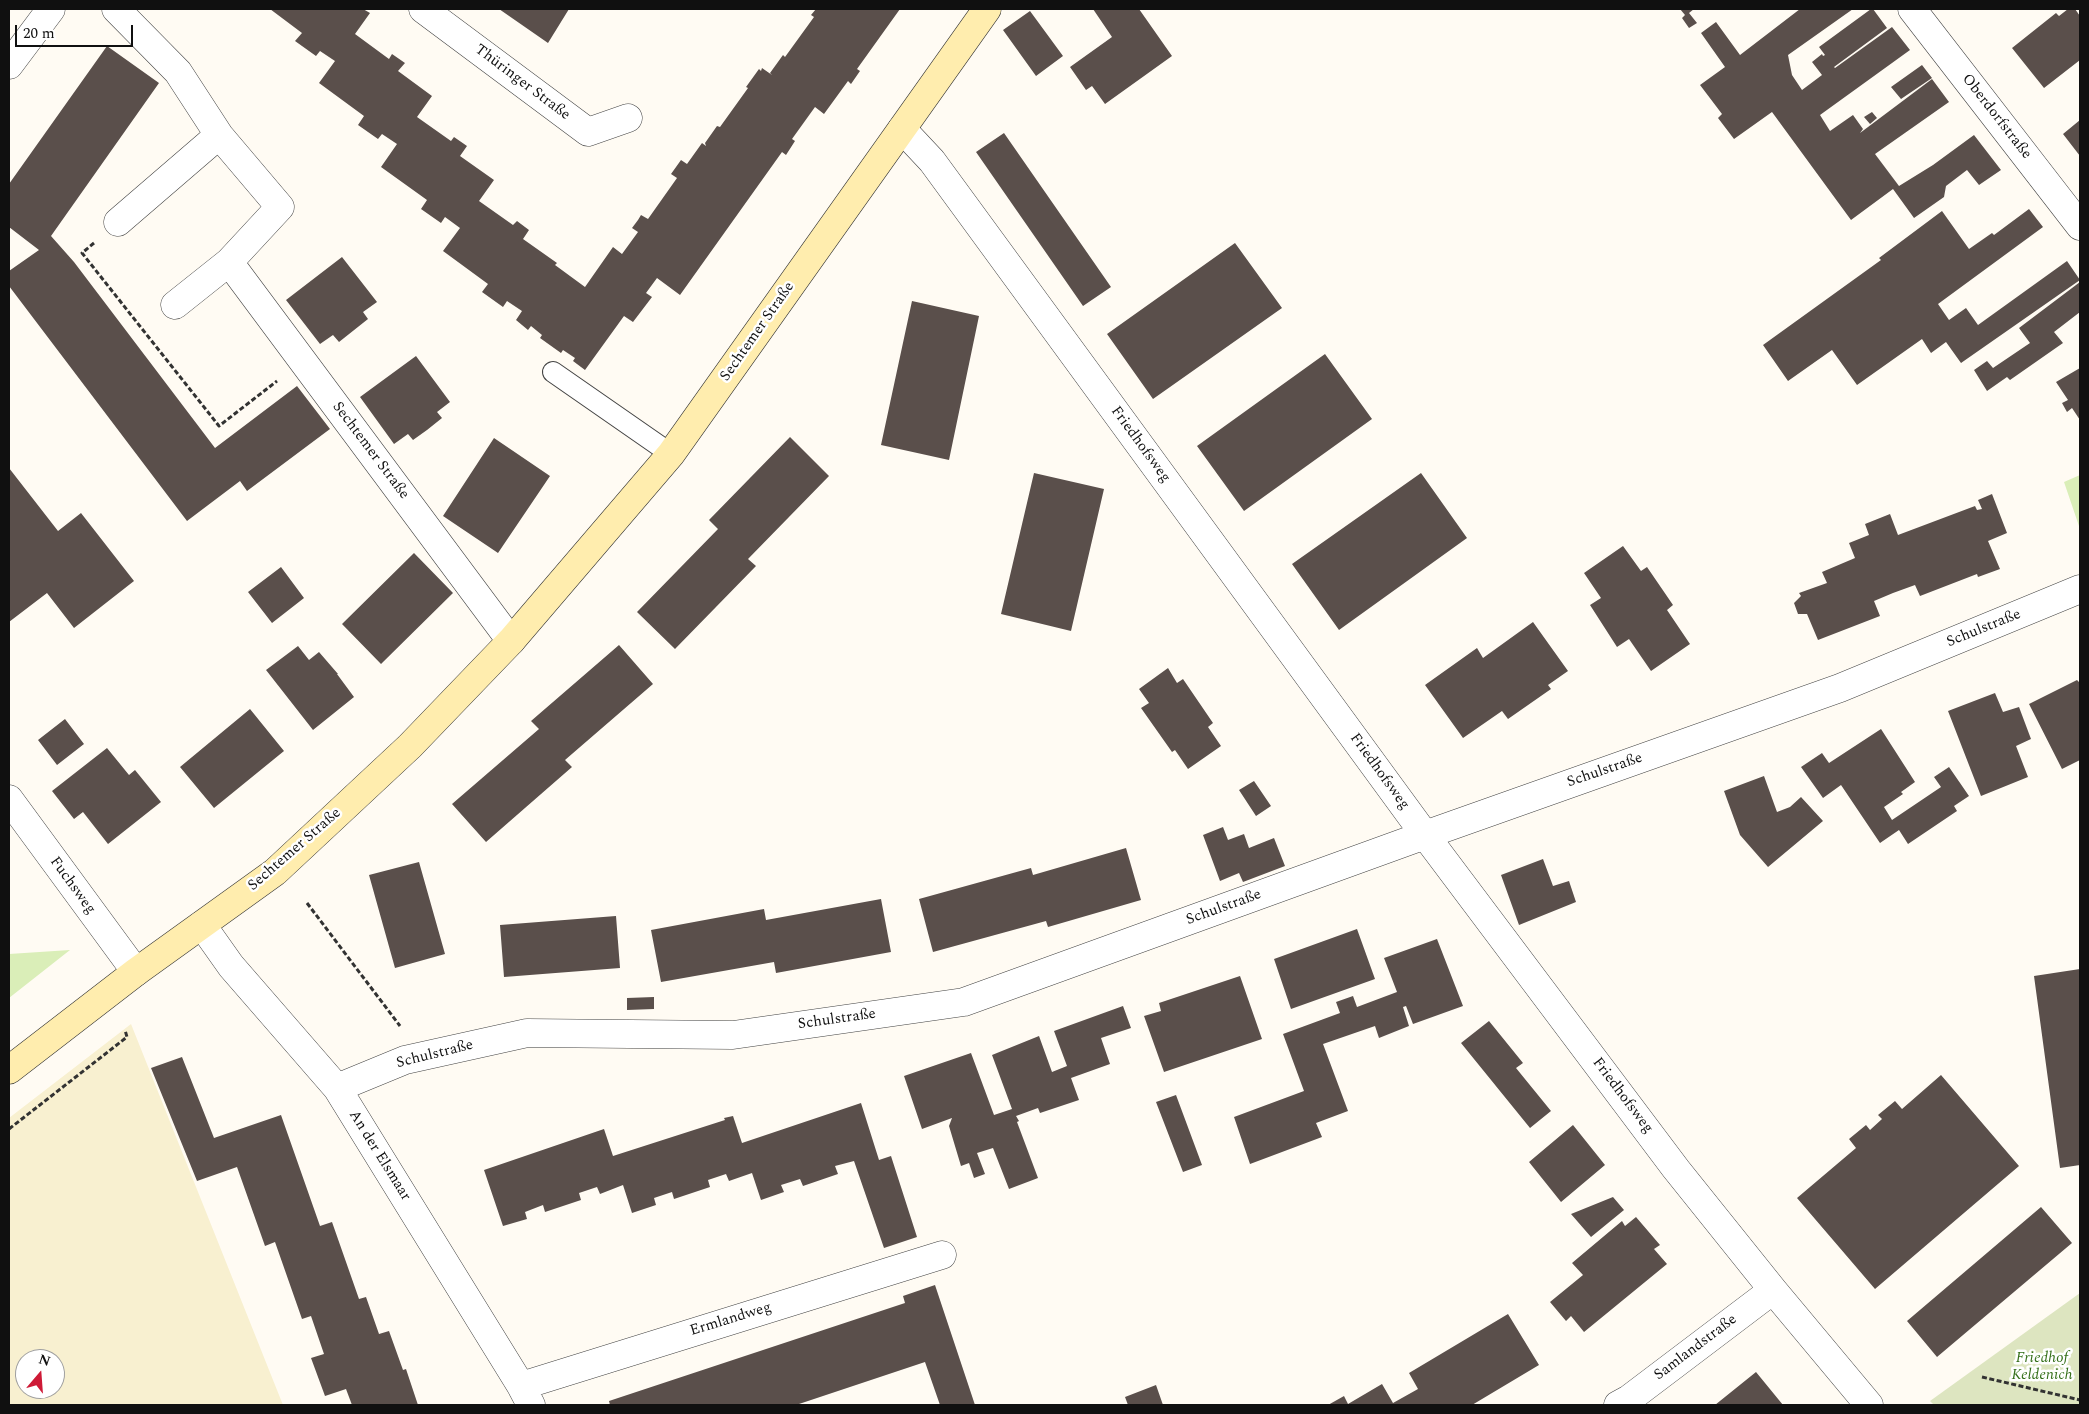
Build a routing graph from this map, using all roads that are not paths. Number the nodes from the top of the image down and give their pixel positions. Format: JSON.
{"nodes":[{"id":1,"x":51,"y":9,"type":"edge"},
{"id":2,"x":116,"y":9,"type":"edge"},
{"id":3,"x":423,"y":9,"type":"edge"},
{"id":4,"x":987,"y":9,"type":"edge"},
{"id":5,"x":1912,"y":9,"type":"edge"},
{"id":6,"x":9,"y":65,"type":"edge"},
{"id":7,"x":628,"y":118,"type":"dead end"},
{"id":8,"x":902,"y":129,"type":"junction"},
{"id":9,"x":219,"y":136,"type":"junction"},
{"id":10,"x":118,"y":222,"type":"road end"},
{"id":11,"x":2080,"y":226,"type":"edge"},
{"id":12,"x":229,"y":262,"type":"junction"},
{"id":13,"x":175,"y":305,"type":"dead end"},
{"id":14,"x":552,"y":372,"type":"dead end"},
{"id":15,"x":671,"y":454,"type":"junction"},
{"id":16,"x":2080,"y":589,"type":"edge"},
{"id":17,"x":511,"y":641,"type":"junction"},
{"id":18,"x":9,"y":799,"type":"edge"},
{"id":19,"x":1425,"y":834,"type":"junction"},
{"id":20,"x":202,"y":926,"type":"junction"},
{"id":21,"x":136,"y":972,"type":"junction"},
{"id":22,"x":9,"y":1070,"type":"edge"},
{"id":23,"x":337,"y":1088,"type":"junction"},
{"id":24,"x":942,"y":1255,"type":"dead end"},
{"id":25,"x":1773,"y":1290,"type":"junction"},
{"id":26,"x":526,"y":1395,"type":"edge"},
{"id":27,"x":1618,"y":1405,"type":"edge"},
{"id":28,"x":1869,"y":1405,"type":"edge"}],
"edges":[{"from":1,"to":6,"type":"street"},
{"from":2,"to":9,"type":"street"},
{"from":3,"to":7,"type":"street","name":"Thüringer Straße"},
{"from":4,"to":8,"type":"street","name":"Sechtemer Straße"},
{"from":5,"to":11,"type":"street","name":"Oberdorfstraße"},
{"from":8,"to":15,"type":"street","name":"Sechtemer Straße"},
{"from":8,"to":19,"type":"street","name":"Friedhofsweg"},
{"from":9,"to":10,"type":"street"},
{"from":9,"to":12,"type":"street"},
{"from":12,"to":13,"type":"street"},
{"from":12,"to":17,"type":"street","name":"Sechtemer Straße"},
{"from":14,"to":15,"type":"lane"},
{"from":15,"to":17,"type":"street","name":"Sechtemer Straße"},
{"from":16,"to":19,"type":"street","name":"Schulstraße"},
{"from":17,"to":20,"type":"street","name":"Sechtemer Straße"},
{"from":18,"to":21,"type":"street","name":"Fuchsweg"},
{"from":19,"to":23,"type":"street","name":"Schulstraße"},
{"from":19,"to":25,"type":"street","name":"Friedhofsweg"},
{"from":20,"to":21,"type":"street","name":"Sechtemer Straße"},
{"from":20,"to":23,"type":"street","name":"An der Elsmaar"},
{"from":21,"to":22,"type":"street","name":"Sechtemer Straße"},
{"from":23,"to":26,"type":"street","name":"An der Elsmaar"},
{"from":24,"to":26,"type":"street","name":"Ermlandweg"},
{"from":25,"to":27,"type":"street","name":"Samlandstraße"},
{"from":25,"to":28,"type":"street","name":"Friedhofsweg"}]}
